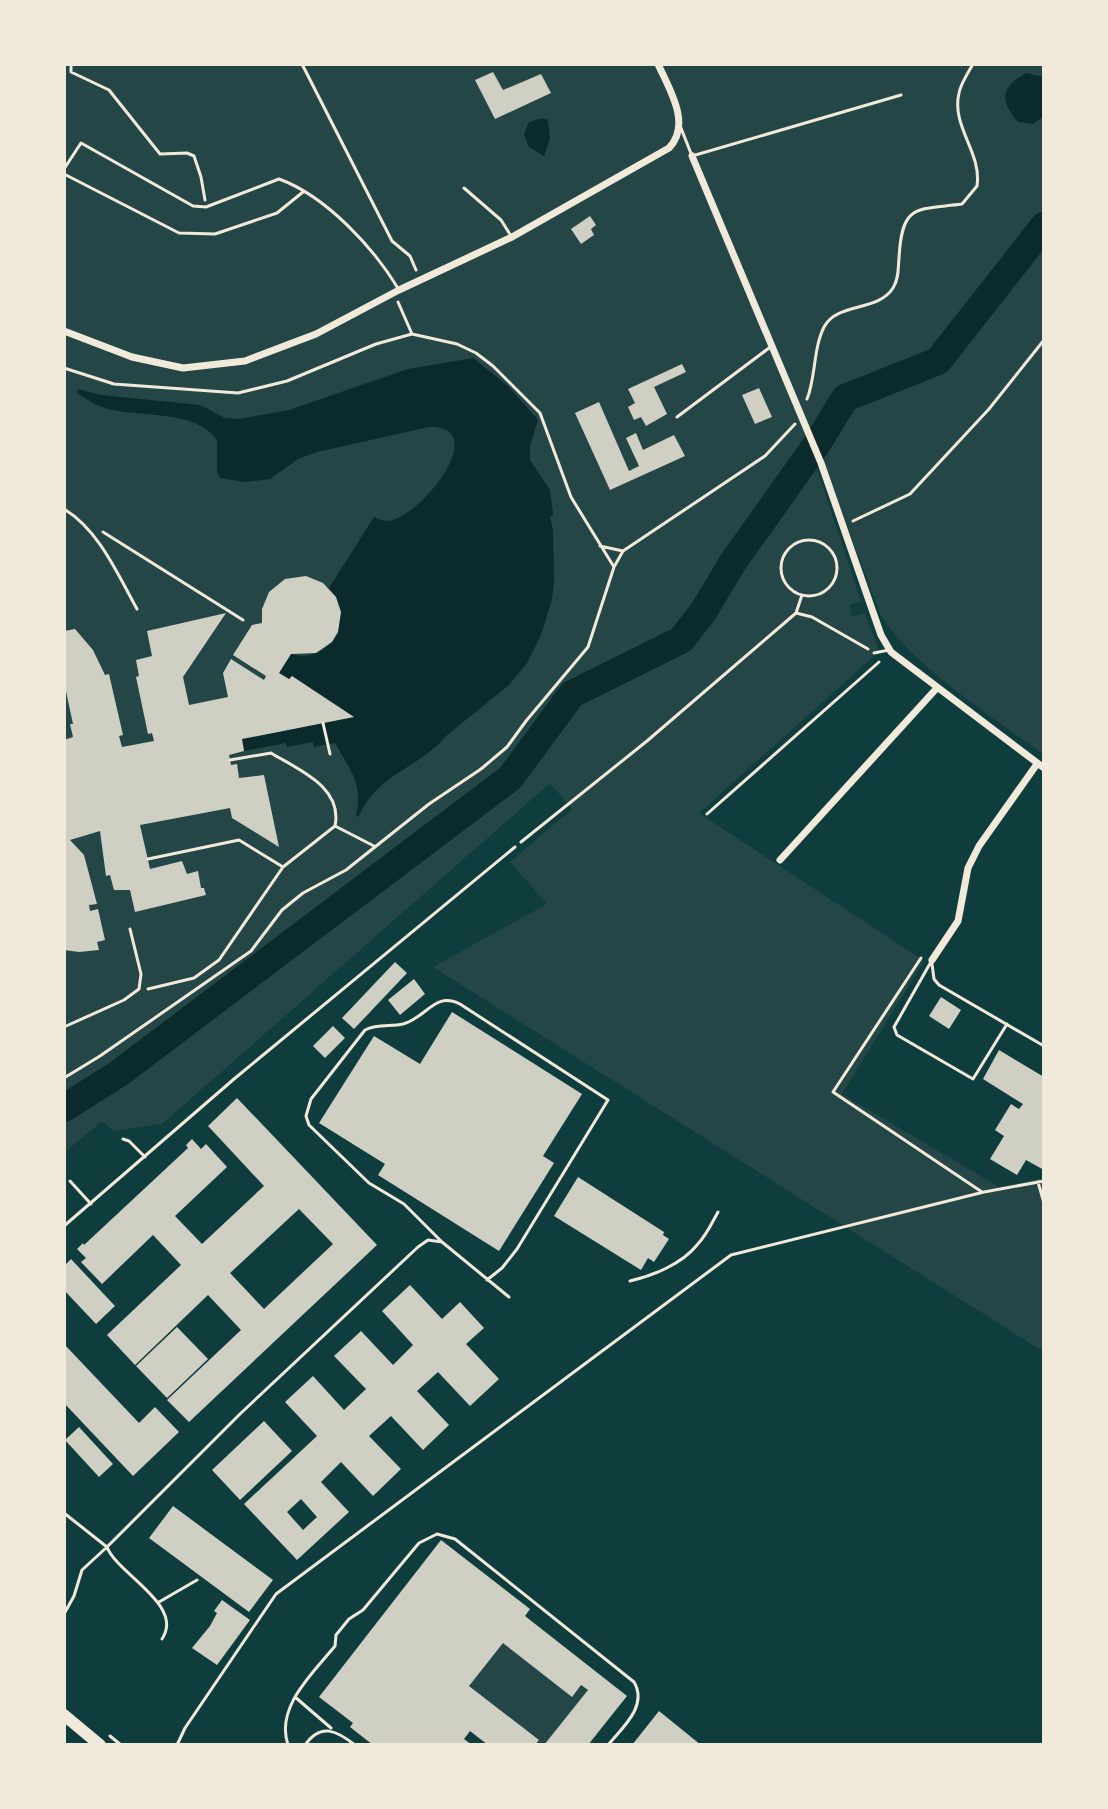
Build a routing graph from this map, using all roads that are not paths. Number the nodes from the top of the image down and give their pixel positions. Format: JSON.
{"nodes":[{"id":1,"x":658,"y":64,"type":"edge"},
{"id":2,"x":901,"y":95,"type":"dead end"},
{"id":3,"x":680,"y":126,"type":"junction"},
{"id":4,"x":692,"y":156,"type":"junction"},
{"id":5,"x":64,"y":172,"type":"edge"},
{"id":6,"x":464,"y":188,"type":"dead end"},
{"id":7,"x":303,"y":192,"type":"junction"},
{"id":8,"x":512,"y":237,"type":"junction"},
{"id":9,"x":399,"y":290,"type":"junction"},
{"id":10,"x":64,"y":331,"type":"edge"},
{"id":11,"x":773,"y":346,"type":"junction"},
{"id":12,"x":677,"y":417,"type":"dead end"},
{"id":13,"x":64,"y":509,"type":"edge"},
{"id":14,"x":137,"y":609,"type":"dead end"},
{"id":15,"x":890,"y":651,"type":"junction"},
{"id":16,"x":874,"y":653,"type":"road end"},
{"id":17,"x":936,"y":689,"type":"junction"},
{"id":18,"x":1040,"y":766,"type":"edge"},
{"id":19,"x":515,"y":847,"type":"road end"},
{"id":20,"x":780,"y":860,"type":"dead end"},
{"id":21,"x":130,"y":929,"type":"dead end"},
{"id":22,"x":932,"y":960,"type":"junction"},
{"id":23,"x":1007,"y":1024,"type":"junction"},
{"id":24,"x":64,"y":1027,"type":"edge"},
{"id":25,"x":1044,"y":1046,"type":"edge"},
{"id":26,"x":123,"y":1139,"type":"dead end"},
{"id":27,"x":145,"y":1157,"type":"junction"},
{"id":28,"x":70,"y":1181,"type":"dead end"},
{"id":29,"x":91,"y":1204,"type":"junction"},
{"id":30,"x":718,"y":1212,"type":"dead end"},
{"id":31,"x":64,"y":1226,"type":"edge"},
{"id":32,"x":442,"y":1242,"type":"junction"},
{"id":33,"x":487,"y":1280,"type":"junction"},
{"id":34,"x":630,"y":1281,"type":"dead end"},
{"id":35,"x":509,"y":1297,"type":"dead end"},
{"id":36,"x":64,"y":1513,"type":"edge"},
{"id":37,"x":107,"y":1547,"type":"junction"},
{"id":38,"x":197,"y":1580,"type":"dead end"},
{"id":39,"x":159,"y":1602,"type":"junction"},
{"id":40,"x":64,"y":1614,"type":"edge"},
{"id":41,"x":162,"y":1639,"type":"dead end"},
{"id":42,"x":295,"y":1697,"type":"junction"},
{"id":43,"x":64,"y":1715,"type":"edge"},
{"id":44,"x":333,"y":1730,"type":"junction"},
{"id":45,"x":100,"y":1745,"type":"edge"},
{"id":46,"x":288,"y":1745,"type":"edge"},
{"id":47,"x":305,"y":1745,"type":"edge"},
{"id":48,"x":355,"y":1745,"type":"edge"},
{"id":49,"x":608,"y":1745,"type":"edge"}],
"edges":[{"from":1,"to":3,"type":"street"},
{"from":2,"to":4,"type":"lane"},
{"from":3,"to":4,"type":"lane"},
{"from":3,"to":8,"type":"street"},
{"from":4,"to":11,"type":"street"},
{"from":5,"to":7,"type":"lane"},
{"from":5,"to":7,"type":"lane"},
{"from":6,"to":8,"type":"lane"},
{"from":7,"to":9,"type":"lane"},
{"from":8,"to":9,"type":"street"},
{"from":9,"to":10,"type":"street"},
{"from":11,"to":12,"type":"lane"},
{"from":11,"to":15,"type":"street"},
{"from":13,"to":14,"type":"lane"},
{"from":15,"to":16,"type":"lane"},
{"from":15,"to":17,"type":"street"},
{"from":17,"to":18,"type":"street"},
{"from":17,"to":20,"type":"street"},
{"from":18,"to":22,"type":"street"},
{"from":19,"to":27,"type":"lane"},
{"from":21,"to":24,"type":"lane"},
{"from":22,"to":23,"type":"lane"},
{"from":22,"to":23,"type":"lane"},
{"from":23,"to":25,"type":"lane"},
{"from":26,"to":27,"type":"lane"},
{"from":27,"to":29,"type":"lane"},
{"from":28,"to":29,"type":"lane"},
{"from":29,"to":31,"type":"lane"},
{"from":30,"to":34,"type":"lane"},
{"from":32,"to":33,"type":"lane"},
{"from":32,"to":33,"type":"lane"},
{"from":32,"to":37,"type":"lane"},
{"from":33,"to":35,"type":"lane"},
{"from":36,"to":37,"type":"lane"},
{"from":37,"to":39,"type":"lane"},
{"from":37,"to":40,"type":"lane"},
{"from":38,"to":39,"type":"lane"},
{"from":39,"to":41,"type":"lane"},
{"from":42,"to":44,"type":"lane"},
{"from":42,"to":46,"type":"lane"},
{"from":42,"to":49,"type":"lane"},
{"from":43,"to":45,"type":"highway"},
{"from":44,"to":47,"type":"lane"},
{"from":44,"to":48,"type":"lane"}]}
